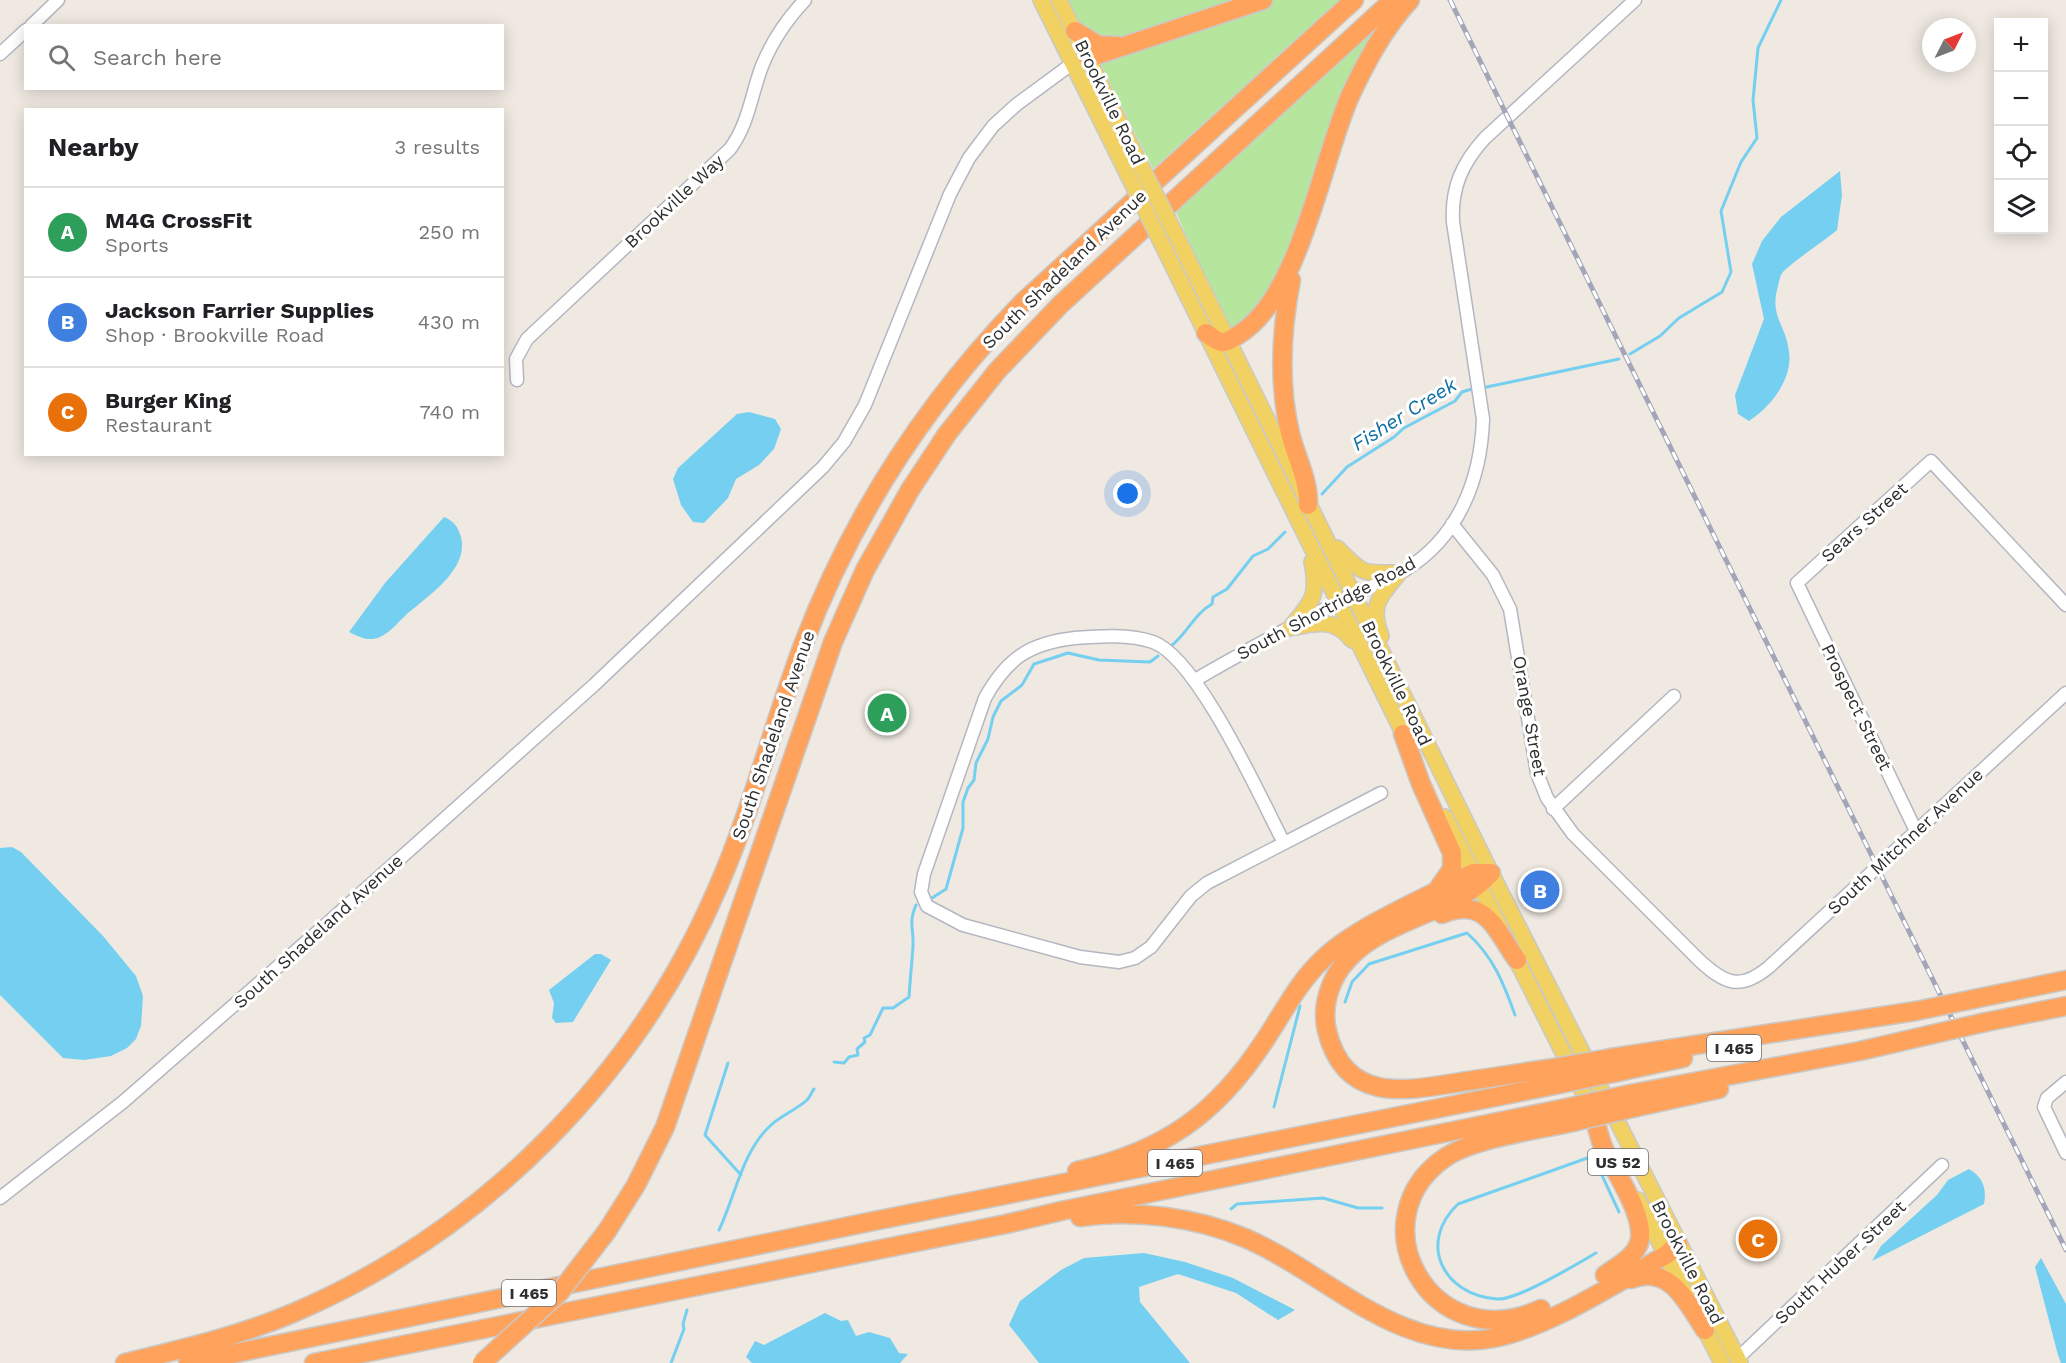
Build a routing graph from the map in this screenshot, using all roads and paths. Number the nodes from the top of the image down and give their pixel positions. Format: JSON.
{"nodes":[{"id":1,"x":58,"y":0,"type":"edge"},
{"id":2,"x":805,"y":0,"type":"edge"},
{"id":3,"x":1041,"y":0,"type":"edge"},
{"id":4,"x":1059,"y":0,"type":"edge"},
{"id":5,"x":1263,"y":0,"type":"edge"},
{"id":6,"x":1354,"y":0,"type":"edge"},
{"id":7,"x":1393,"y":0,"type":"edge"},
{"id":8,"x":1410,"y":0,"type":"edge"},
{"id":9,"x":1635,"y":0,"type":"edge"},
{"id":10,"x":33,"y":24,"type":"edge"},
{"id":11,"x":1075,"y":31,"type":"junction"},
{"id":12,"x":24,"y":32,"type":"edge"},
{"id":13,"x":1122,"y":46,"type":"junction"},
{"id":14,"x":0,"y":54,"type":"edge"},
{"id":15,"x":1080,"y":61,"type":"junction"},
{"id":16,"x":1299,"y":242,"type":"junction"},
{"id":17,"x":1206,"y":333,"type":"junction"},
{"id":18,"x":1228,"y":341,"type":"junction"},
{"id":19,"x":517,"y":380,"type":"dead end"},
{"id":20,"x":1308,"y":505,"type":"junction"},
{"id":21,"x":1452,"y":524,"type":"junction"},
{"id":22,"x":1325,"y":538,"type":"junction"},
{"id":23,"x":1308,"y":543,"type":"junction"},
{"id":24,"x":1399,"y":573,"type":"junction"},
{"id":25,"x":1797,"y":583,"type":"joint"},
{"id":26,"x":1353,"y":595,"type":"junction"},
{"id":27,"x":1339,"y":602,"type":"junction"},
{"id":28,"x":2066,"y":605,"type":"edge"},
{"id":29,"x":1290,"y":627,"type":"junction"},
{"id":30,"x":1366,"y":658,"type":"junction"},
{"id":31,"x":1389,"y":669,"type":"junction"},
{"id":32,"x":1195,"y":680,"type":"junction"},
{"id":33,"x":2066,"y":693,"type":"edge"},
{"id":34,"x":1674,"y":696,"type":"dead end"},
{"id":35,"x":1403,"y":734,"type":"junction"},
{"id":36,"x":1381,"y":792,"type":"dead end"},
{"id":37,"x":1553,"y":809,"type":"junction"},
{"id":38,"x":1916,"y":831,"type":"junction"},
{"id":39,"x":1284,"y":843,"type":"junction"},
{"id":40,"x":1481,"y":877,"type":"junction"},
{"id":41,"x":1431,"y":896,"type":"junction"},
{"id":42,"x":1365,"y":945,"type":"junction"},
{"id":43,"x":1517,"y":960,"type":"junction"},
{"id":44,"x":2066,"y":980,"type":"edge"},
{"id":45,"x":1740,"y":982,"type":"joint"},
{"id":46,"x":2066,"y":1006,"type":"edge"},
{"id":47,"x":1551,"y":1077,"type":"junction"},
{"id":48,"x":2066,"y":1082,"type":"edge"},
{"id":49,"x":1593,"y":1113,"type":"junction"},
{"id":50,"x":1570,"y":1115,"type":"junction"},
{"id":51,"x":2066,"y":1153,"type":"edge"},
{"id":52,"x":1942,"y":1165,"type":"dead end"},
{"id":53,"x":0,"y":1198,"type":"edge"},
{"id":54,"x":951,"y":1205,"type":"junction"},
{"id":55,"x":1006,"y":1224,"type":"junction"},
{"id":56,"x":1669,"y":1249,"type":"junction"},
{"id":57,"x":1603,"y":1283,"type":"junction"},
{"id":58,"x":1705,"y":1330,"type":"junction"},
{"id":59,"x":481,"y":1331,"type":"junction"},
{"id":60,"x":1739,"y":1360,"type":"edge"},
{"id":61,"x":125,"y":1363,"type":"edge"},
{"id":62,"x":188,"y":1363,"type":"edge"},
{"id":63,"x":314,"y":1363,"type":"edge"},
{"id":64,"x":373,"y":1363,"type":"edge"},
{"id":65,"x":483,"y":1363,"type":"edge"},
{"id":66,"x":1722,"y":1363,"type":"edge"}],
"edges":[{"from":1,"to":10,"type":"street"},
{"from":2,"to":19,"type":"street","name":"Brookville Way"},
{"from":3,"to":15,"type":"main road","name":"Brookville Road"},
{"from":4,"to":11,"type":"main road","name":"Brookville Road"},
{"from":5,"to":13,"type":"highway"},
{"from":6,"to":61,"type":"highway","name":"South Shadeland Avenue"},
{"from":7,"to":65,"type":"highway","name":"South Shadeland Avenue","bridge":true},
{"from":8,"to":16,"type":"highway"},
{"from":9,"to":21,"type":"street","name":"South Shortridge Road"},
{"from":11,"to":13,"type":"highway"},
{"from":11,"to":15,"type":"main road","name":"Brookville Road"},
{"from":12,"to":14,"type":"street"},
{"from":13,"to":15,"type":"highway"},
{"from":15,"to":17,"type":"main road","name":"Brookville Road","bridge":true},
{"from":15,"to":18,"type":"main road","name":"Brookville Road","bridge":true},
{"from":15,"to":53,"type":"street","name":"South Shadeland Avenue"},
{"from":16,"to":18,"type":"highway"},
{"from":16,"to":20,"type":"highway"},
{"from":17,"to":18,"type":"highway"},
{"from":17,"to":23,"type":"main road","name":"Brookville Road"},
{"from":18,"to":20,"type":"main road","name":"Brookville Road"},
{"from":20,"to":22,"type":"main road","name":"Brookville Road"},
{"from":21,"to":24,"type":"street","name":"South Shortridge Road"},
{"from":21,"to":37,"type":"street","name":"Orange Street"},
{"from":22,"to":24,"type":"main road"},
{"from":22,"to":26,"type":"main road","name":"Brookville Road"},
{"from":23,"to":27,"type":"main road","name":"Brookville Road"},
{"from":23,"to":29,"type":"main road"},
{"from":24,"to":26,"type":"street","name":"South Shortridge Road"},
{"from":24,"to":31,"type":"main road"},
{"from":25,"to":28,"type":"street","name":"Sears Street"},
{"from":25,"to":38,"type":"street","name":"Prospect Street"},
{"from":26,"to":27,"type":"street","name":"South Shortridge Road"},
{"from":26,"to":31,"type":"main road","name":"Brookville Road"},
{"from":27,"to":29,"type":"street","name":"South Shortridge Road"},
{"from":27,"to":30,"type":"main road","name":"Brookville Road"},
{"from":29,"to":30,"type":"main road"},
{"from":29,"to":32,"type":"street","name":"South Shortridge Road"},
{"from":30,"to":35,"type":"main road","name":"Brookville Road"},
{"from":31,"to":40,"type":"main road","name":"Brookville Road"},
{"from":32,"to":39,"type":"street"},
{"from":32,"to":39,"type":"street"},
{"from":33,"to":38,"type":"street","name":"South Mitchner Avenue"},
{"from":34,"to":37,"type":"street"},
{"from":35,"to":40,"type":"main road","name":"Brookville Road"},
{"from":35,"to":41,"type":"highway"},
{"from":36,"to":39,"type":"street"},
{"from":37,"to":45,"type":"street","name":"Orange Street"},
{"from":38,"to":45,"type":"street","name":"South Mitchner Avenue"},
{"from":40,"to":41,"type":"highway"},
{"from":40,"to":42,"type":"highway"},
{"from":40,"to":43,"type":"main road","name":"Brookville Road"},
{"from":40,"to":56,"type":"main road","name":"Brookville Road"},
{"from":41,"to":54,"type":"highway"},
{"from":42,"to":43,"type":"highway","number":"US 52"},
{"from":42,"to":47,"type":"highway","number":"US 52"},
{"from":43,"to":49,"type":"main road","name":"Brookville Road","number":"US 52"},
{"from":44,"to":47,"type":"highway","number":"I 465","bridge":true},
{"from":46,"to":50,"type":"highway","number":"I 465","bridge":true},
{"from":47,"to":54,"type":"highway","number":"I 465"},
{"from":48,"to":51,"type":"street"},
{"from":49,"to":56,"type":"main road","name":"Brookville Road","number":"US 52"},
{"from":49,"to":57,"type":"highway"},
{"from":50,"to":55,"type":"highway","number":"I 465"},
{"from":50,"to":57,"type":"highway"},
{"from":52,"to":60,"type":"street","name":"South Huber Street"},
{"from":54,"to":62,"type":"highway","number":"I 465"},
{"from":55,"to":57,"type":"highway"},
{"from":55,"to":59,"type":"highway","number":"I 465"},
{"from":56,"to":57,"type":"highway"},
{"from":56,"to":58,"type":"main road","name":"Brookville Road","number":"US 52"},
{"from":56,"to":60,"type":"main road","name":"Brookville Road","number":"US 52"},
{"from":57,"to":58,"type":"highway"},
{"from":58,"to":66,"type":"main road","name":"Brookville Road","number":"US 52"},
{"from":59,"to":63,"type":"highway","number":"I 465"},
{"from":59,"to":64,"type":"highway"}]}
